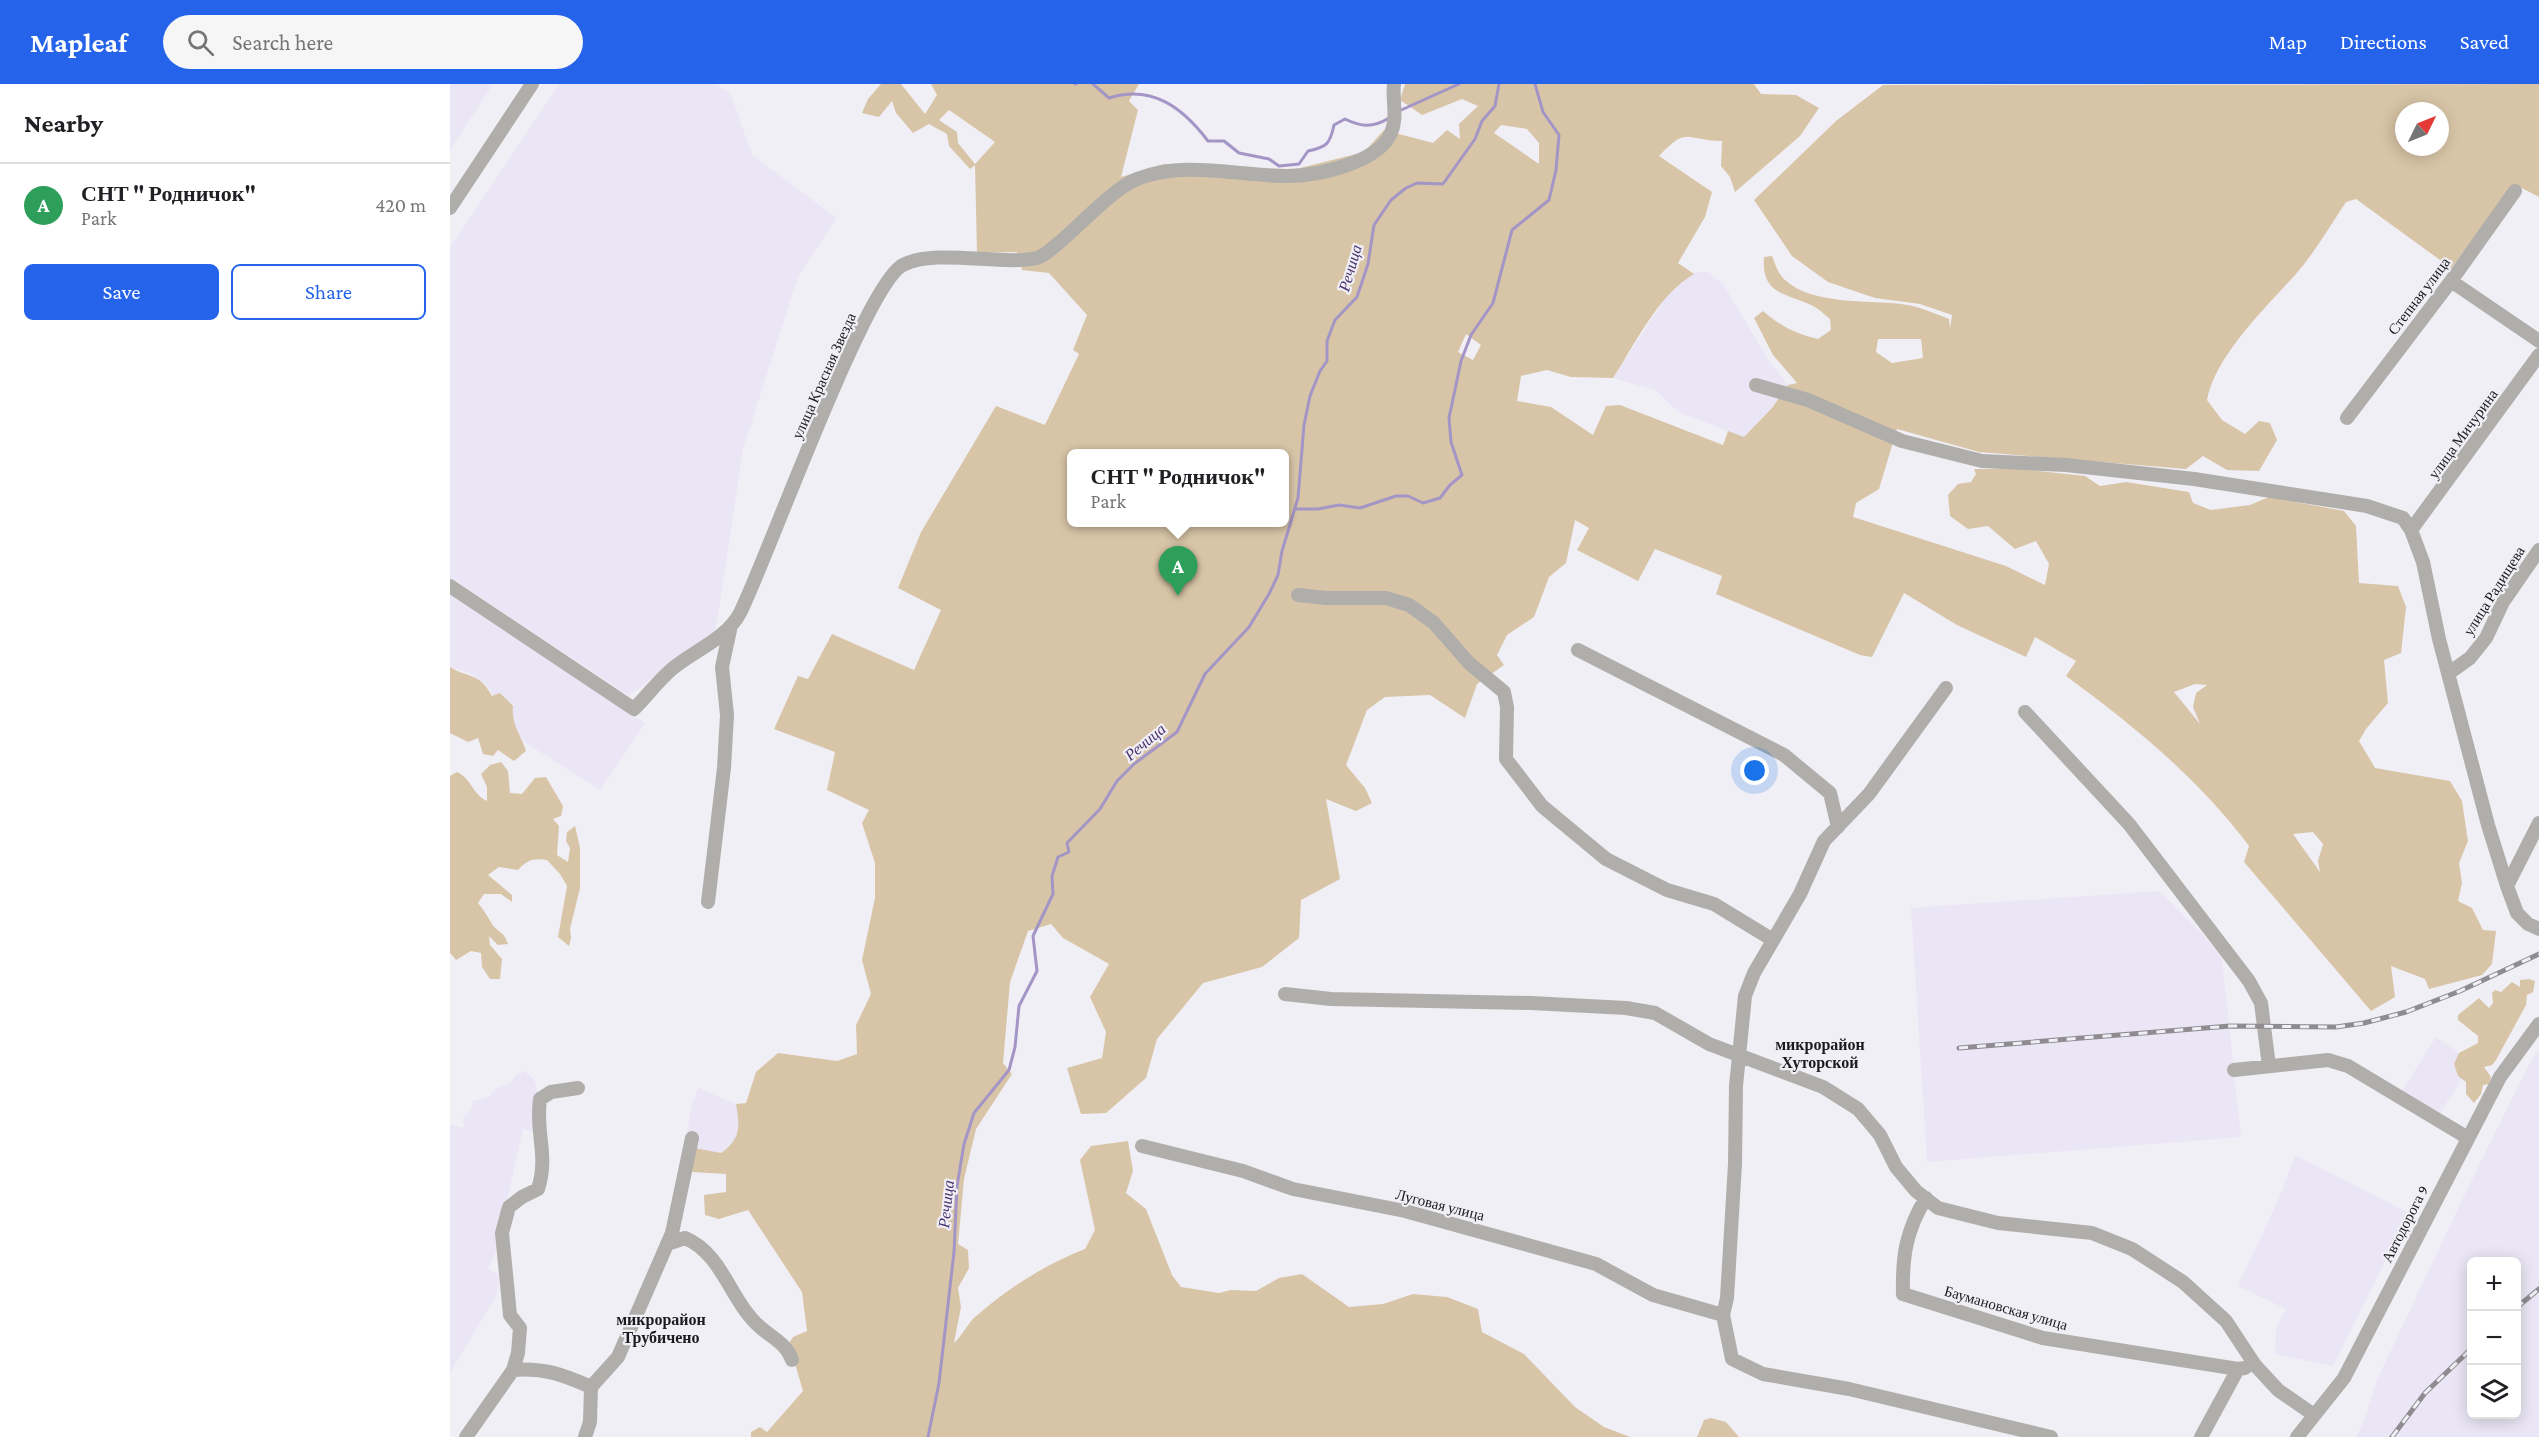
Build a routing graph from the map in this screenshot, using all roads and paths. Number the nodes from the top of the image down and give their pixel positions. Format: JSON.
{"nodes":[{"id":1,"x":532,"y":84,"type":"edge"},
{"id":2,"x":1394,"y":89,"type":"edge"},
{"id":3,"x":2515,"y":191,"type":"dead end"},
{"id":4,"x":450,"y":208,"type":"edge"},
{"id":5,"x":2451,"y":281,"type":"junction"},
{"id":6,"x":2539,"y":341,"type":"edge"},
{"id":7,"x":2539,"y":355,"type":"edge"},
{"id":8,"x":1756,"y":385,"type":"dead end"},
{"id":9,"x":2347,"y":418,"type":"dead end"},
{"id":10,"x":2411,"y":530,"type":"junction"},
{"id":11,"x":2539,"y":550,"type":"edge"},
{"id":12,"x":450,"y":586,"type":"edge"},
{"id":13,"x":1299,"y":595,"type":"dead end"},
{"id":14,"x":730,"y":630,"type":"junction"},
{"id":15,"x":1578,"y":650,"type":"dead end"},
{"id":16,"x":2449,"y":673,"type":"junction"},
{"id":17,"x":1946,"y":688,"type":"dead end"},
{"id":18,"x":2025,"y":712,"type":"dead end"},
{"id":19,"x":2539,"y":823,"type":"edge"},
{"id":20,"x":1838,"y":827,"type":"junction"},
{"id":21,"x":2507,"y":886,"type":"junction"},
{"id":22,"x":708,"y":902,"type":"dead end"},
{"id":23,"x":2539,"y":929,"type":"edge"},
{"id":24,"x":1773,"y":940,"type":"junction"},
{"id":25,"x":1285,"y":994,"type":"dead end"},
{"id":26,"x":2539,"y":1024,"type":"edge"},
{"id":27,"x":1741,"y":1054,"type":"junction"},
{"id":28,"x":2269,"y":1066,"type":"junction"},
{"id":29,"x":2234,"y":1070,"type":"dead end"},
{"id":30,"x":578,"y":1089,"type":"dead end"},
{"id":31,"x":692,"y":1138,"type":"dead end"},
{"id":32,"x":2468,"y":1138,"type":"junction"},
{"id":33,"x":1143,"y":1146,"type":"dead end"},
{"id":34,"x":1926,"y":1198,"type":"junction"},
{"id":35,"x":667,"y":1244,"type":"junction"},
{"id":36,"x":1723,"y":1315,"type":"junction"},
{"id":37,"x":792,"y":1360,"type":"dead end"},
{"id":38,"x":2255,"y":1365,"type":"junction"},
{"id":39,"x":513,"y":1370,"type":"junction"},
{"id":40,"x":2238,"y":1370,"type":"junction"},
{"id":41,"x":591,"y":1387,"type":"junction"},
{"id":42,"x":2314,"y":1415,"type":"junction"},
{"id":43,"x":466,"y":1437,"type":"edge"},
{"id":44,"x":585,"y":1437,"type":"edge"},
{"id":45,"x":2051,"y":1437,"type":"edge"},
{"id":46,"x":2201,"y":1437,"type":"edge"},
{"id":47,"x":2297,"y":1437,"type":"edge"}],
"edges":[{"from":1,"to":4,"type":"street"},
{"from":2,"to":14,"type":"street","name":"улица Красная Звезда"},
{"from":3,"to":5,"type":"street","name":"Степная улица"},
{"from":5,"to":6,"type":"street"},
{"from":5,"to":9,"type":"street","name":"Степная улица"},
{"from":7,"to":10,"type":"street","name":"улица Мичурина"},
{"from":8,"to":10,"type":"street"},
{"from":10,"to":16,"type":"street"},
{"from":11,"to":16,"type":"street","name":"улица Радищева"},
{"from":12,"to":14,"type":"street"},
{"from":13,"to":24,"type":"street"},
{"from":14,"to":22,"type":"street","name":"улица Красная Звезда"},
{"from":15,"to":20,"type":"street"},
{"from":16,"to":21,"type":"street"},
{"from":17,"to":20,"type":"street"},
{"from":18,"to":28,"type":"street"},
{"from":19,"to":21,"type":"street"},
{"from":20,"to":24,"type":"street"},
{"from":21,"to":23,"type":"street"},
{"from":24,"to":27,"type":"street"},
{"from":25,"to":27,"type":"street"},
{"from":26,"to":32,"type":"street","name":"Автодорога 9"},
{"from":27,"to":34,"type":"street"},
{"from":27,"to":36,"type":"street"},
{"from":28,"to":29,"type":"street"},
{"from":28,"to":32,"type":"street"},
{"from":30,"to":39,"type":"street"},
{"from":31,"to":35,"type":"street"},
{"from":32,"to":42,"type":"street","name":"Автодорога 9"},
{"from":33,"to":36,"type":"street","name":"Луговая улица"},
{"from":34,"to":38,"type":"street"},
{"from":34,"to":40,"type":"street","name":"Баумановская улица"},
{"from":35,"to":37,"type":"street"},
{"from":35,"to":41,"type":"street"},
{"from":36,"to":45,"type":"street"},
{"from":38,"to":40,"type":"street"},
{"from":38,"to":42,"type":"street"},
{"from":39,"to":41,"type":"street"},
{"from":39,"to":43,"type":"street"},
{"from":40,"to":46,"type":"street"},
{"from":41,"to":44,"type":"street"},
{"from":42,"to":47,"type":"street","name":"Автодорога 9"}]}
